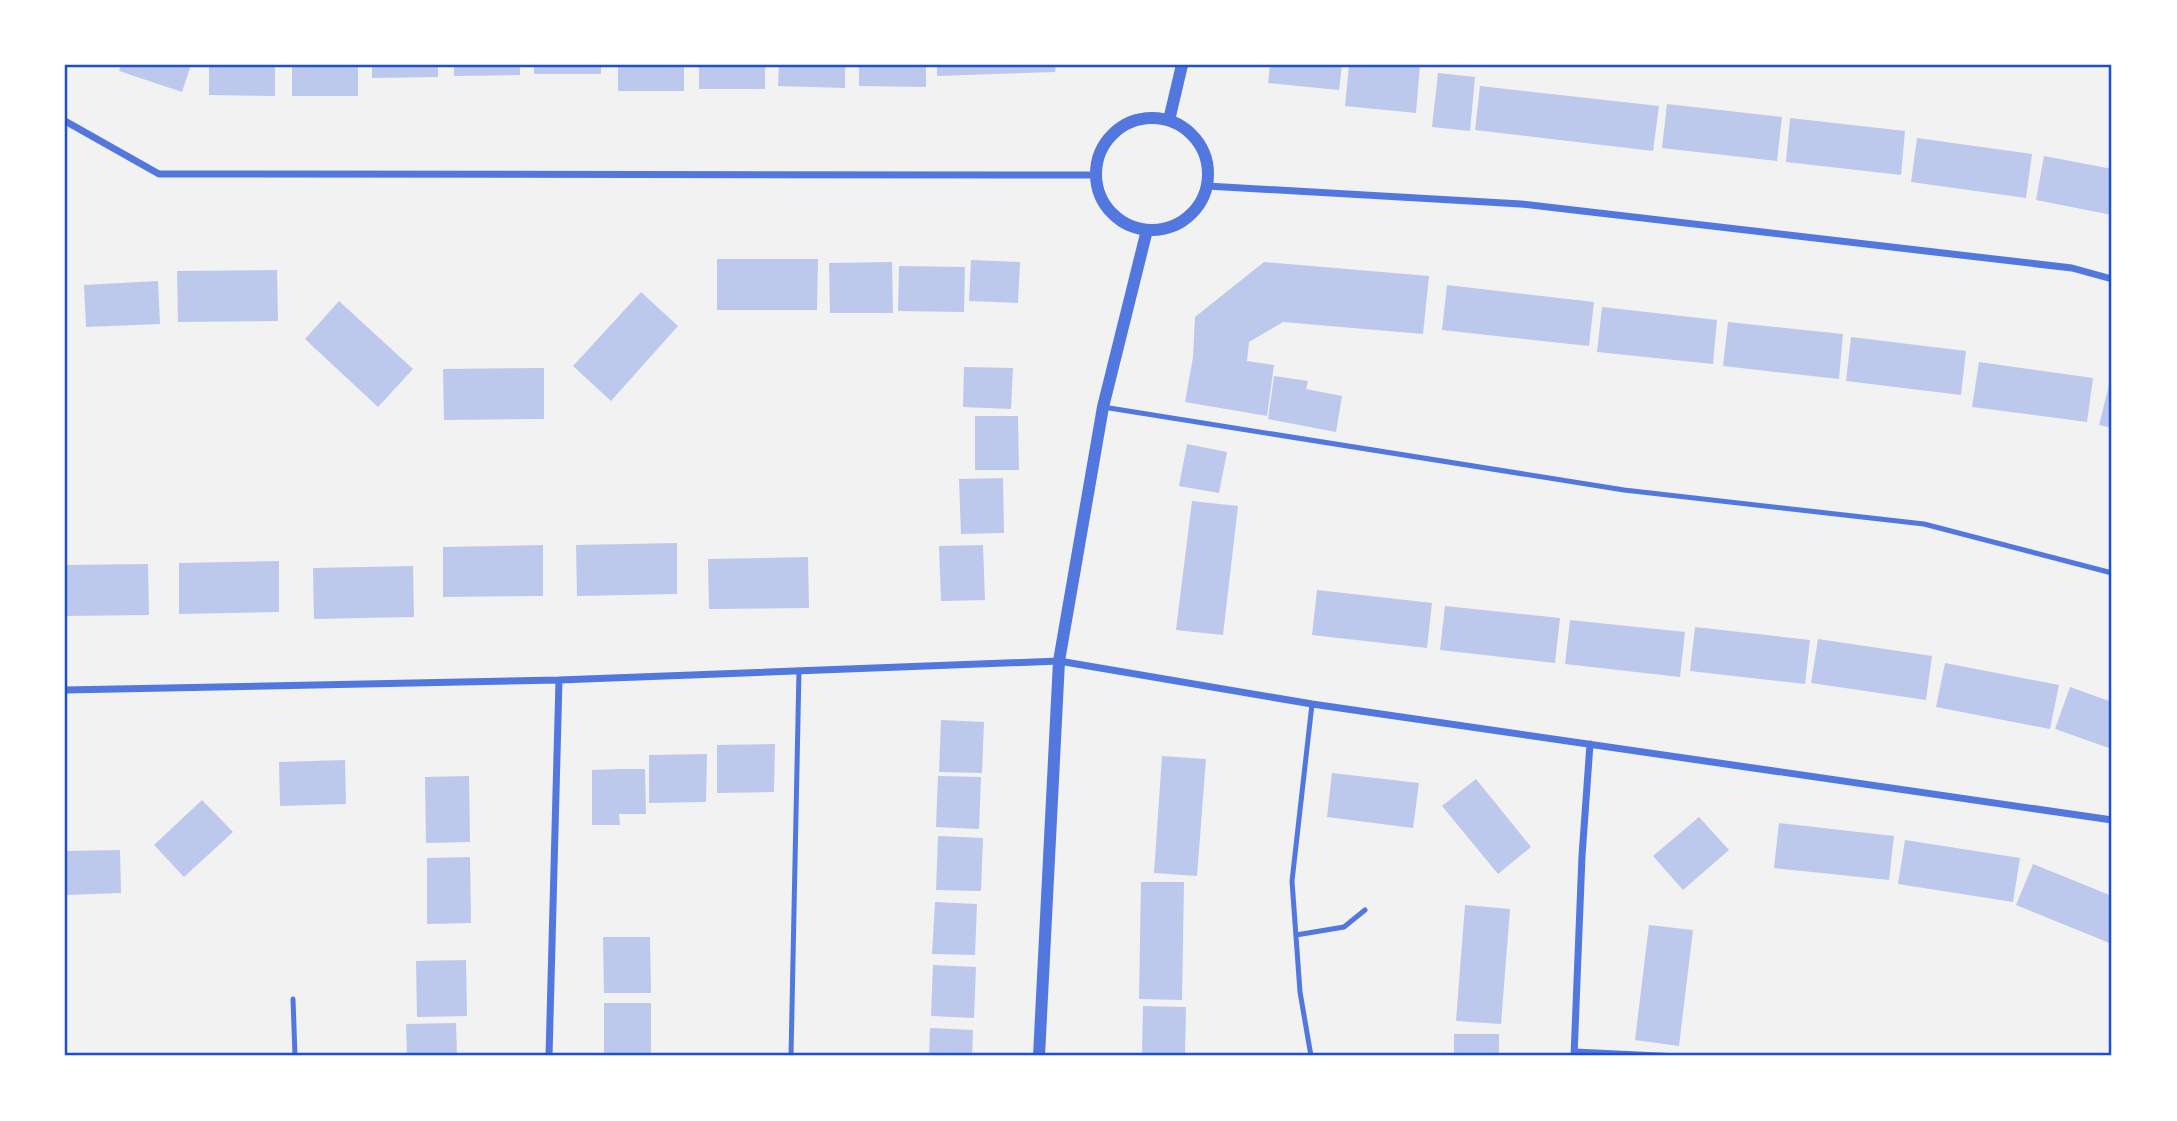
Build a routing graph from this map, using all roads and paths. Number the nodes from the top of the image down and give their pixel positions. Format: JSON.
{"nodes":[{"id":1,"x":1182,"y":65,"type":"edge"},
{"id":2,"x":1168,"y":120,"type":"junction"},
{"id":3,"x":65,"y":121,"type":"edge"},
{"id":4,"x":1096,"y":175,"type":"junction"},
{"id":5,"x":1206,"y":186,"type":"junction"},
{"id":6,"x":1147,"y":230,"type":"junction"},
{"id":7,"x":2112,"y":279,"type":"edge"},
{"id":8,"x":1103,"y":407,"type":"junction"},
{"id":9,"x":2112,"y":573,"type":"edge"},
{"id":10,"x":1059,"y":661,"type":"junction"},
{"id":11,"x":799,"y":670,"type":"junction"},
{"id":12,"x":559,"y":680,"type":"junction"},
{"id":13,"x":65,"y":690,"type":"edge"},
{"id":14,"x":1312,"y":704,"type":"junction"},
{"id":15,"x":1590,"y":744,"type":"junction"},
{"id":16,"x":2112,"y":820,"type":"edge"},
{"id":17,"x":1365,"y":910,"type":"dead end"},
{"id":18,"x":1296,"y":935,"type":"junction"},
{"id":19,"x":293,"y":999,"type":"dead end"},
{"id":20,"x":1574,"y":1054,"type":"edge"},
{"id":21,"x":295,"y":1056,"type":"edge"},
{"id":22,"x":550,"y":1056,"type":"edge"},
{"id":23,"x":791,"y":1056,"type":"edge"},
{"id":24,"x":1038,"y":1056,"type":"edge"},
{"id":25,"x":1311,"y":1056,"type":"edge"},
{"id":26,"x":1680,"y":1056,"type":"edge"}],
"edges":[{"from":1,"to":2,"type":"street"},
{"from":2,"to":4,"type":"street"},
{"from":2,"to":5,"type":"street"},
{"from":3,"to":4,"type":"street"},
{"from":4,"to":6,"type":"street"},
{"from":5,"to":6,"type":"street"},
{"from":5,"to":7,"type":"street"},
{"from":6,"to":8,"type":"street"},
{"from":8,"to":9,"type":"lane"},
{"from":8,"to":10,"type":"street"},
{"from":10,"to":11,"type":"street"},
{"from":10,"to":14,"type":"street"},
{"from":10,"to":24,"type":"street"},
{"from":11,"to":12,"type":"street"},
{"from":11,"to":23,"type":"lane"},
{"from":12,"to":13,"type":"street"},
{"from":12,"to":22,"type":"street"},
{"from":14,"to":15,"type":"street"},
{"from":14,"to":18,"type":"lane"},
{"from":15,"to":16,"type":"street"},
{"from":15,"to":20,"type":"street"},
{"from":17,"to":18,"type":"lane"},
{"from":18,"to":25,"type":"lane"},
{"from":19,"to":21,"type":"lane"},
{"from":20,"to":26,"type":"lane"}]}
